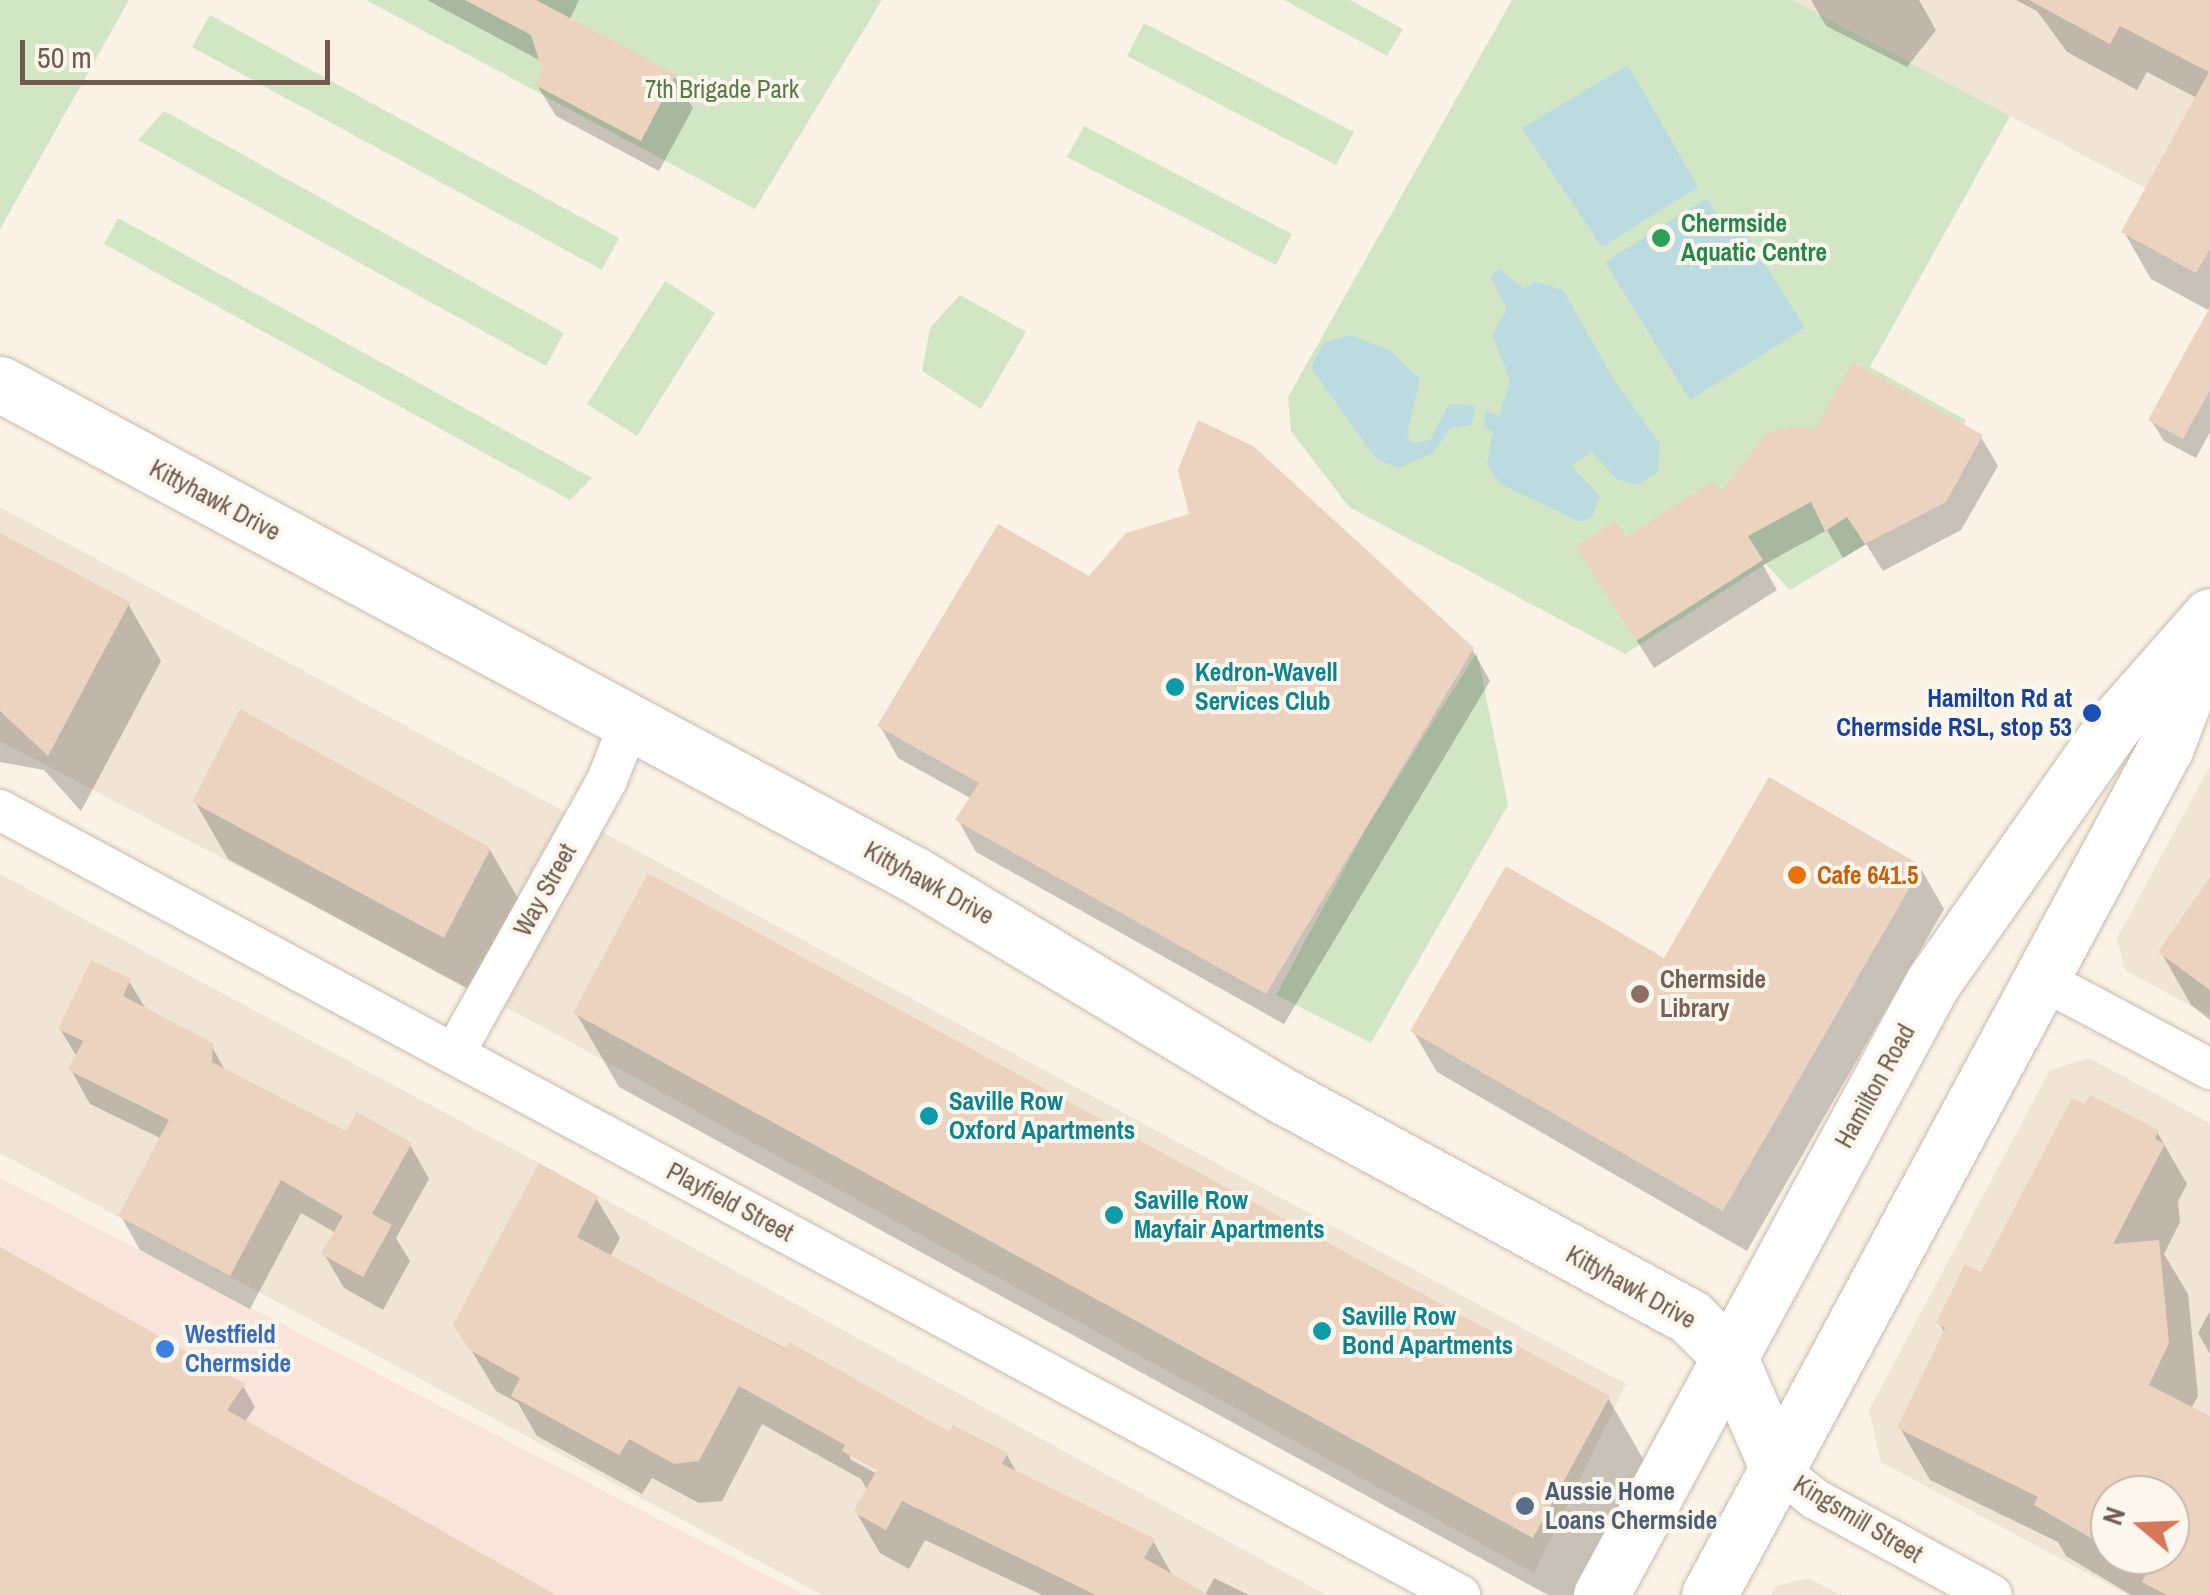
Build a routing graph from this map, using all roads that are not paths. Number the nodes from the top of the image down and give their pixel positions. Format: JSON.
{"nodes":[{"id":1,"x":0,"y":384,"type":"edge"},
{"id":2,"x":2210,"y":616,"type":"edge"},
{"id":3,"x":2210,"y":630,"type":"edge"},
{"id":4,"x":630,"y":722,"type":"junction"},
{"id":5,"x":0,"y":810,"type":"edge"},
{"id":6,"x":2043,"y":980,"type":"junction"},
{"id":7,"x":454,"y":1054,"type":"junction"},
{"id":8,"x":2210,"y":1069,"type":"edge"},
{"id":9,"x":1729,"y":1356,"type":"junction"},
{"id":10,"x":1778,"y":1468,"type":"junction"},
{"id":11,"x":1460,"y":1595,"type":"edge"},
{"id":12,"x":1601,"y":1595,"type":"edge"},
{"id":13,"x":1709,"y":1595,"type":"edge"},
{"id":14,"x":1992,"y":1595,"type":"edge"}],
"edges":[{"from":1,"to":4,"type":"main road","name":"Kittyhawk Drive"},
{"from":2,"to":9,"type":"main road","name":"Hamilton Road"},
{"from":3,"to":6,"type":"main road"},
{"from":4,"to":7,"type":"street","name":"Way Street"},
{"from":4,"to":9,"type":"main road","name":"Kittyhawk Drive"},
{"from":5,"to":7,"type":"street","name":"Playfield Street"},
{"from":6,"to":8,"type":"street"},
{"from":6,"to":10,"type":"main road"},
{"from":7,"to":11,"type":"street","name":"Playfield Street"},
{"from":9,"to":10,"type":"main road","name":"Kittyhawk Drive"},
{"from":9,"to":12,"type":"main road","name":"Hamilton Road"},
{"from":10,"to":13,"type":"main road"},
{"from":10,"to":14,"type":"street","name":"Kingsmill Street"}]}
